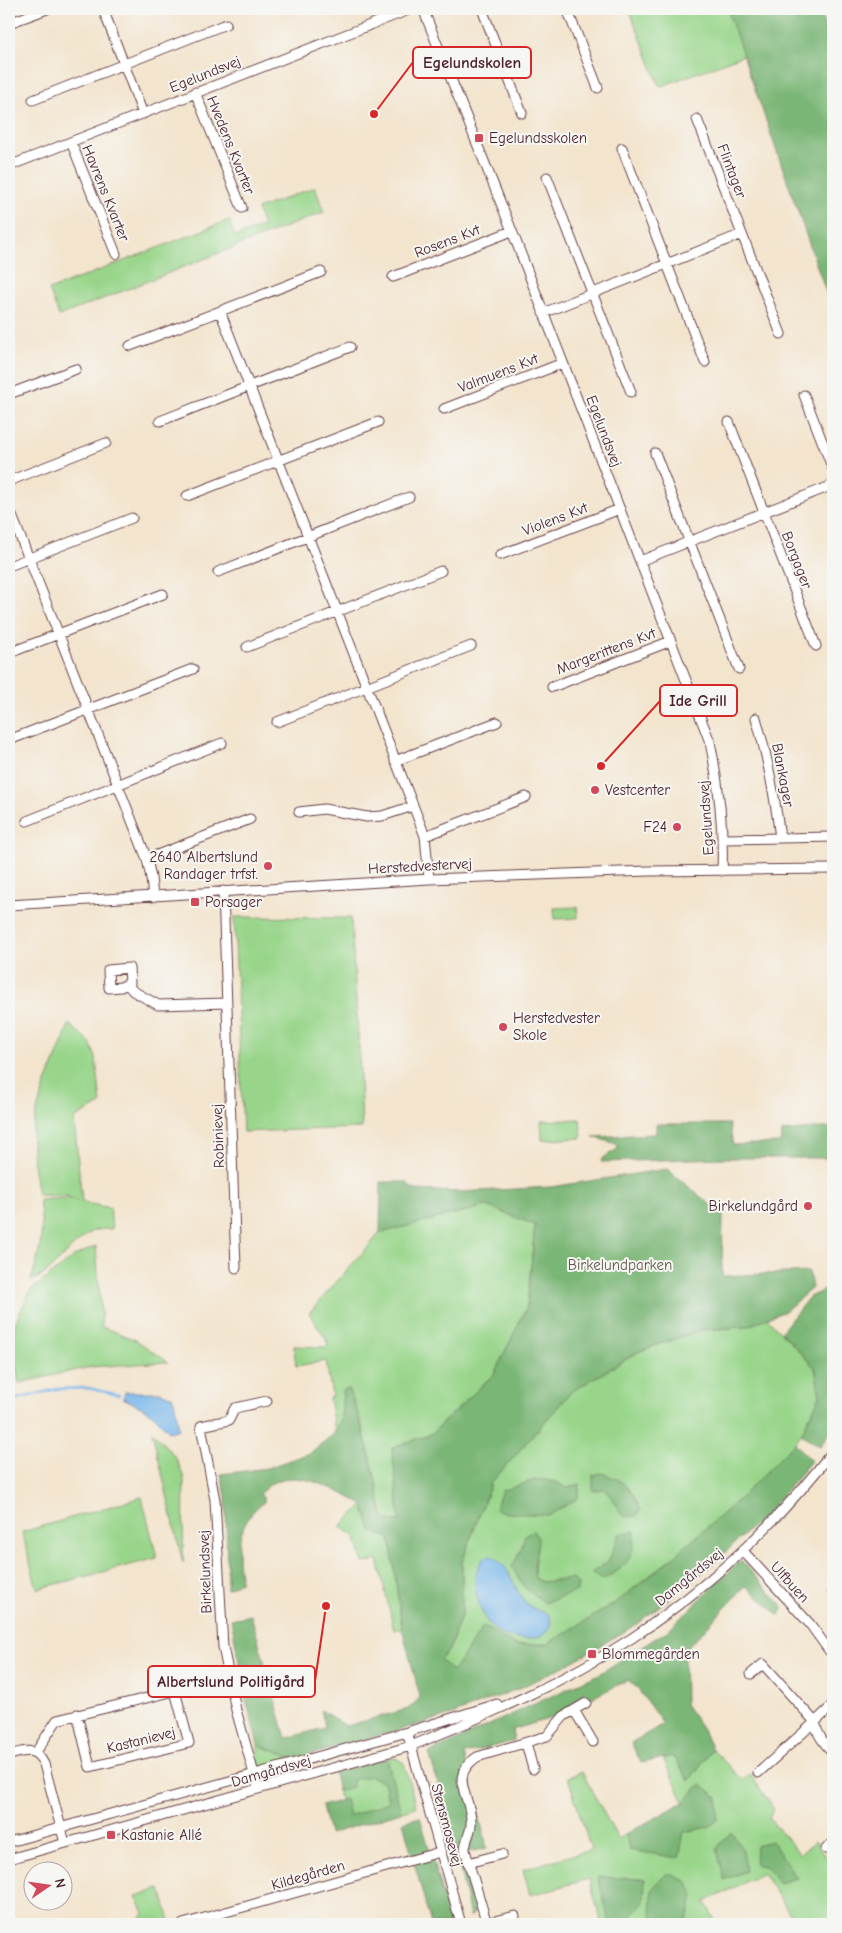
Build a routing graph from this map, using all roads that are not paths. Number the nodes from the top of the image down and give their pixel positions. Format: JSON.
{"nodes":[{"id":1,"x":47,"y":9,"type":"edge"},
{"id":2,"x":103,"y":9,"type":"edge"},
{"id":3,"x":411,"y":9,"type":"edge"},
{"id":4,"x":423,"y":9,"type":"edge"},
{"id":5,"x":482,"y":9,"type":"edge"},
{"id":6,"x":567,"y":9,"type":"edge"},
{"id":7,"x":9,"y":23,"type":"edge"},
{"id":8,"x":226,"y":24,"type":"dead end"},
{"id":9,"x":125,"y":65,"type":"junction"},
{"id":10,"x":598,"y":88,"type":"dead end"},
{"id":11,"x":195,"y":92,"type":"junction"},
{"id":12,"x":33,"y":100,"type":"dead end"},
{"id":13,"x":522,"y":113,"type":"dead end"},
{"id":14,"x":143,"y":114,"type":"junction"},
{"id":15,"x":697,"y":119,"type":"dead end"},
{"id":16,"x":71,"y":142,"type":"junction"},
{"id":17,"x":622,"y":148,"type":"dead end"},
{"id":18,"x":10,"y":165,"type":"edge"},
{"id":19,"x":548,"y":177,"type":"dead end"},
{"id":20,"x":242,"y":208,"type":"dead end"},
{"id":21,"x":512,"y":231,"type":"junction"},
{"id":22,"x":742,"y":234,"type":"junction"},
{"id":23,"x":116,"y":254,"type":"dead end"},
{"id":24,"x":667,"y":263,"type":"junction"},
{"id":25,"x":321,"y":272,"type":"dead end"},
{"id":26,"x":393,"y":277,"type":"dead end"},
{"id":27,"x":592,"y":292,"type":"junction"},
{"id":28,"x":220,"y":311,"type":"junction"},
{"id":29,"x":543,"y":313,"type":"junction"},
{"id":30,"x":781,"y":334,"type":"dead end"},
{"id":31,"x":130,"y":346,"type":"dead end"},
{"id":32,"x":350,"y":348,"type":"dead end"},
{"id":33,"x":705,"y":362,"type":"dead end"},
{"id":34,"x":563,"y":363,"type":"junction"},
{"id":35,"x":76,"y":369,"type":"dead end"},
{"id":36,"x":250,"y":386,"type":"junction"},
{"id":37,"x":631,"y":392,"type":"dead end"},
{"id":38,"x":9,"y":394,"type":"edge"},
{"id":39,"x":804,"y":395,"type":"dead end"},
{"id":40,"x":444,"y":409,"type":"dead end"},
{"id":41,"x":160,"y":421,"type":"dead end"},
{"id":42,"x":378,"y":422,"type":"dead end"},
{"id":43,"x":729,"y":422,"type":"dead end"},
{"id":44,"x":106,"y":443,"type":"dead end"},
{"id":45,"x":655,"y":453,"type":"dead end"},
{"id":46,"x":279,"y":461,"type":"junction"},
{"id":47,"x":833,"y":469,"type":"edge"},
{"id":48,"x":9,"y":481,"type":"edge"},
{"id":49,"x":833,"y":485,"type":"edge"},
{"id":50,"x":188,"y":496,"type":"dead end"},
{"id":51,"x":409,"y":497,"type":"dead end"},
{"id":52,"x":9,"y":508,"type":"edge"},
{"id":53,"x":620,"y":509,"type":"junction"},
{"id":54,"x":764,"y":512,"type":"junction"},
{"id":55,"x":132,"y":518,"type":"dead end"},
{"id":56,"x":308,"y":536,"type":"junction"},
{"id":57,"x":690,"y":542,"type":"junction"},
{"id":58,"x":500,"y":555,"type":"dead end"},
{"id":59,"x":28,"y":559,"type":"junction"},
{"id":60,"x":640,"y":561,"type":"junction"},
{"id":61,"x":9,"y":566,"type":"edge"},
{"id":62,"x":441,"y":571,"type":"dead end"},
{"id":63,"x":218,"y":572,"type":"dead end"},
{"id":64,"x":163,"y":594,"type":"dead end"},
{"id":65,"x":337,"y":612,"type":"junction"},
{"id":66,"x":58,"y":634,"type":"junction"},
{"id":67,"x":671,"y":641,"type":"junction"},
{"id":68,"x":247,"y":646,"type":"dead end"},
{"id":69,"x":471,"y":646,"type":"dead end"},
{"id":70,"x":816,"y":646,"type":"dead end"},
{"id":71,"x":9,"y":653,"type":"edge"},
{"id":72,"x":739,"y":668,"type":"dead end"},
{"id":73,"x":193,"y":669,"type":"dead end"},
{"id":74,"x":367,"y":687,"type":"junction"},
{"id":75,"x":552,"y":687,"type":"dead end"},
{"id":76,"x":87,"y":710,"type":"junction"},
{"id":77,"x":756,"y":718,"type":"dead end"},
{"id":78,"x":277,"y":722,"type":"dead end"},
{"id":79,"x":497,"y":722,"type":"dead end"},
{"id":80,"x":9,"y":740,"type":"edge"},
{"id":81,"x":222,"y":743,"type":"dead end"},
{"id":82,"x":396,"y":761,"type":"junction"},
{"id":83,"x":117,"y":786,"type":"junction"},
{"id":84,"x":526,"y":797,"type":"dead end"},
{"id":85,"x":413,"y":806,"type":"junction"},
{"id":86,"x":299,"y":812,"type":"dead end"},
{"id":87,"x":250,"y":819,"type":"dead end"},
{"id":88,"x":27,"y":820,"type":"dead end"},
{"id":89,"x":425,"y":836,"type":"junction"},
{"id":90,"x":833,"y":837,"type":"edge"},
{"id":91,"x":780,"y":838,"type":"junction"},
{"id":92,"x":723,"y":839,"type":"junction"},
{"id":93,"x":147,"y":859,"type":"junction"},
{"id":94,"x":833,"y":869,"type":"edge"},
{"id":95,"x":722,"y":872,"type":"junction"},
{"id":96,"x":429,"y":879,"type":"junction"},
{"id":97,"x":223,"y":891,"type":"junction"},
{"id":98,"x":153,"y":897,"type":"junction"},
{"id":99,"x":9,"y":904,"type":"edge"},
{"id":100,"x":126,"y":984,"type":"dead end"},
{"id":101,"x":228,"y":1003,"type":"junction"},
{"id":102,"x":236,"y":1268,"type":"dead end"},
{"id":103,"x":267,"y":1401,"type":"dead end"},
{"id":104,"x":833,"y":1451,"type":"edge"},
{"id":105,"x":744,"y":1551,"type":"junction"},
{"id":106,"x":833,"y":1656,"type":"edge"},
{"id":107,"x":751,"y":1674,"type":"dead end"},
{"id":108,"x":535,"y":1692,"type":"junction"},
{"id":109,"x":833,"y":1702,"type":"edge"},
{"id":110,"x":586,"y":1704,"type":"dead end"},
{"id":111,"x":574,"y":1710,"type":"junction"},
{"id":112,"x":77,"y":1714,"type":"junction"},
{"id":113,"x":815,"y":1722,"type":"junction"},
{"id":114,"x":407,"y":1732,"type":"junction"},
{"id":115,"x":593,"y":1742,"type":"dead end"},
{"id":116,"x":526,"y":1743,"type":"junction"},
{"id":117,"x":411,"y":1746,"type":"junction"},
{"id":118,"x":36,"y":1752,"type":"junction"},
{"id":119,"x":833,"y":1753,"type":"edge"},
{"id":120,"x":9,"y":1755,"type":"edge"},
{"id":121,"x":533,"y":1769,"type":"dead end"},
{"id":122,"x":758,"y":1773,"type":"dead end"},
{"id":123,"x":254,"y":1774,"type":"junction"},
{"id":124,"x":258,"y":1788,"type":"junction"},
{"id":125,"x":62,"y":1827,"type":"junction"},
{"id":126,"x":9,"y":1842,"type":"edge"},
{"id":127,"x":65,"y":1843,"type":"junction"},
{"id":128,"x":833,"y":1843,"type":"edge"},
{"id":129,"x":826,"y":1849,"type":"dead end"},
{"id":130,"x":440,"y":1852,"type":"junction"},
{"id":131,"x":502,"y":1854,"type":"dead end"},
{"id":132,"x":9,"y":1859,"type":"edge"},
{"id":133,"x":468,"y":1863,"type":"junction"},
{"id":134,"x":515,"y":1916,"type":"dead end"},
{"id":135,"x":184,"y":1924,"type":"edge"},
{"id":136,"x":461,"y":1924,"type":"edge"},
{"id":137,"x":485,"y":1924,"type":"edge"}],
"edges":[{"from":1,"to":7,"type":"street"},
{"from":2,"to":9,"type":"street"},
{"from":3,"to":11,"type":"street","name":"Egelundsvej"},
{"from":4,"to":21,"type":"street","name":"Egelundsvej"},
{"from":5,"to":13,"type":"street"},
{"from":6,"to":10,"type":"street"},
{"from":8,"to":9,"type":"street"},
{"from":9,"to":12,"type":"street"},
{"from":9,"to":14,"type":"street"},
{"from":11,"to":14,"type":"street","name":"Egelundsvej"},
{"from":11,"to":20,"type":"street","name":"Hvedens Kvarter"},
{"from":14,"to":16,"type":"street","name":"Egelundsvej"},
{"from":15,"to":22,"type":"street","name":"Flintager"},
{"from":16,"to":18,"type":"street","name":"Egelundsvej"},
{"from":16,"to":23,"type":"street","name":"Havrens Kvarter"},
{"from":17,"to":24,"type":"street"},
{"from":19,"to":27,"type":"street"},
{"from":21,"to":26,"type":"street","name":"Rosens Kvt"},
{"from":21,"to":29,"type":"street","name":"Egelundsvej"},
{"from":22,"to":24,"type":"street"},
{"from":22,"to":30,"type":"street","name":"Flintager"},
{"from":24,"to":27,"type":"street"},
{"from":24,"to":33,"type":"street"},
{"from":25,"to":28,"type":"street"},
{"from":27,"to":29,"type":"street"},
{"from":27,"to":37,"type":"street"},
{"from":28,"to":31,"type":"street"},
{"from":28,"to":36,"type":"street"},
{"from":29,"to":34,"type":"street","name":"Egelundsvej"},
{"from":32,"to":36,"type":"street"},
{"from":34,"to":40,"type":"street","name":"Valmuens Kvt"},
{"from":34,"to":53,"type":"street","name":"Egelundsvej"},
{"from":35,"to":38,"type":"street"},
{"from":36,"to":41,"type":"street"},
{"from":36,"to":46,"type":"street"},
{"from":39,"to":47,"type":"street"},
{"from":42,"to":46,"type":"street"},
{"from":43,"to":54,"type":"street","name":"Borgager"},
{"from":44,"to":48,"type":"street"},
{"from":45,"to":57,"type":"street"},
{"from":46,"to":50,"type":"street"},
{"from":46,"to":56,"type":"street"},
{"from":49,"to":54,"type":"street"},
{"from":51,"to":56,"type":"street"},
{"from":52,"to":59,"type":"street"},
{"from":53,"to":58,"type":"street","name":"Violens Kvt"},
{"from":53,"to":60,"type":"street","name":"Egelundsvej"},
{"from":54,"to":57,"type":"street"},
{"from":54,"to":70,"type":"street","name":"Borgager"},
{"from":55,"to":59,"type":"street"},
{"from":56,"to":63,"type":"street"},
{"from":56,"to":65,"type":"street"},
{"from":57,"to":60,"type":"street"},
{"from":57,"to":72,"type":"street"},
{"from":59,"to":61,"type":"street"},
{"from":59,"to":66,"type":"street"},
{"from":60,"to":67,"type":"street","name":"Egelundsvej"},
{"from":62,"to":65,"type":"street"},
{"from":64,"to":66,"type":"street"},
{"from":65,"to":68,"type":"street"},
{"from":65,"to":74,"type":"street"},
{"from":66,"to":71,"type":"street"},
{"from":66,"to":76,"type":"street"},
{"from":67,"to":75,"type":"street","name":"Margerittens Kvt"},
{"from":67,"to":92,"type":"street","name":"Egelundsvej"},
{"from":69,"to":74,"type":"street"},
{"from":73,"to":76,"type":"street"},
{"from":74,"to":78,"type":"street"},
{"from":74,"to":82,"type":"street"},
{"from":76,"to":80,"type":"street"},
{"from":76,"to":83,"type":"street"},
{"from":77,"to":91,"type":"street","name":"Blankager"},
{"from":79,"to":82,"type":"street"},
{"from":81,"to":83,"type":"street"},
{"from":82,"to":85,"type":"street"},
{"from":83,"to":88,"type":"street"},
{"from":83,"to":93,"type":"street"},
{"from":84,"to":89,"type":"street"},
{"from":85,"to":86,"type":"street"},
{"from":85,"to":89,"type":"street"},
{"from":87,"to":93,"type":"street"},
{"from":89,"to":96,"type":"street"},
{"from":90,"to":91,"type":"street"},
{"from":91,"to":92,"type":"street"},
{"from":92,"to":95,"type":"street","name":"Egelundsvej"},
{"from":93,"to":98,"type":"street"},
{"from":94,"to":95,"type":"street","name":"Herstedvestervej"},
{"from":95,"to":96,"type":"street","name":"Herstedvestervej"},
{"from":96,"to":97,"type":"street","name":"Herstedvestervej"},
{"from":97,"to":98,"type":"street","name":"Herstedvestervej"},
{"from":97,"to":101,"type":"street","name":"Robinievej"},
{"from":98,"to":99,"type":"street","name":"Herstedvestervej"},
{"from":100,"to":101,"type":"street"},
{"from":101,"to":102,"type":"street","name":"Robinievej"},
{"from":103,"to":123,"type":"street","name":"Birkelundsvej"},
{"from":104,"to":105,"type":"street","name":"Damgårdsvej"},
{"from":105,"to":106,"type":"street","name":"Ulfbuen"},
{"from":105,"to":108,"type":"street","name":"Damgårdsvej"},
{"from":107,"to":113,"type":"street"},
{"from":108,"to":114,"type":"street","name":"Damgårdsvej"},
{"from":108,"to":117,"type":"street","name":"Damgårdsvej"},
{"from":109,"to":113,"type":"street"},
{"from":110,"to":111,"type":"street"},
{"from":111,"to":115,"type":"street"},
{"from":111,"to":116,"type":"street"},
{"from":112,"to":112,"type":"street","name":"Kastanievej"},
{"from":112,"to":118,"type":"street","name":"Kastanievej"},
{"from":113,"to":119,"type":"street"},
{"from":113,"to":122,"type":"street"},
{"from":114,"to":117,"type":"street","name":"Stensmosevej"},
{"from":114,"to":123,"type":"street","name":"Damgårdsvej"},
{"from":116,"to":121,"type":"street"},
{"from":116,"to":133,"type":"street"},
{"from":117,"to":124,"type":"street","name":"Damgårdsvej"},
{"from":117,"to":130,"type":"street","name":"Stensmosevej"},
{"from":118,"to":120,"type":"street"},
{"from":118,"to":125,"type":"street"},
{"from":123,"to":124,"type":"street","name":"Birkelundsvej"},
{"from":123,"to":125,"type":"street","name":"Damgårdsvej"},
{"from":124,"to":127,"type":"street","name":"Damgårdsvej"},
{"from":125,"to":126,"type":"street","name":"Damgårdsvej"},
{"from":125,"to":127,"type":"street"},
{"from":127,"to":132,"type":"street","name":"Damgårdsvej"},
{"from":128,"to":129,"type":"street"},
{"from":130,"to":135,"type":"street","name":"Kildegården"},
{"from":130,"to":136,"type":"street","name":"Stensmosevej"},
{"from":131,"to":133,"type":"street"},
{"from":133,"to":137,"type":"street"},
{"from":134,"to":137,"type":"street"}]}
